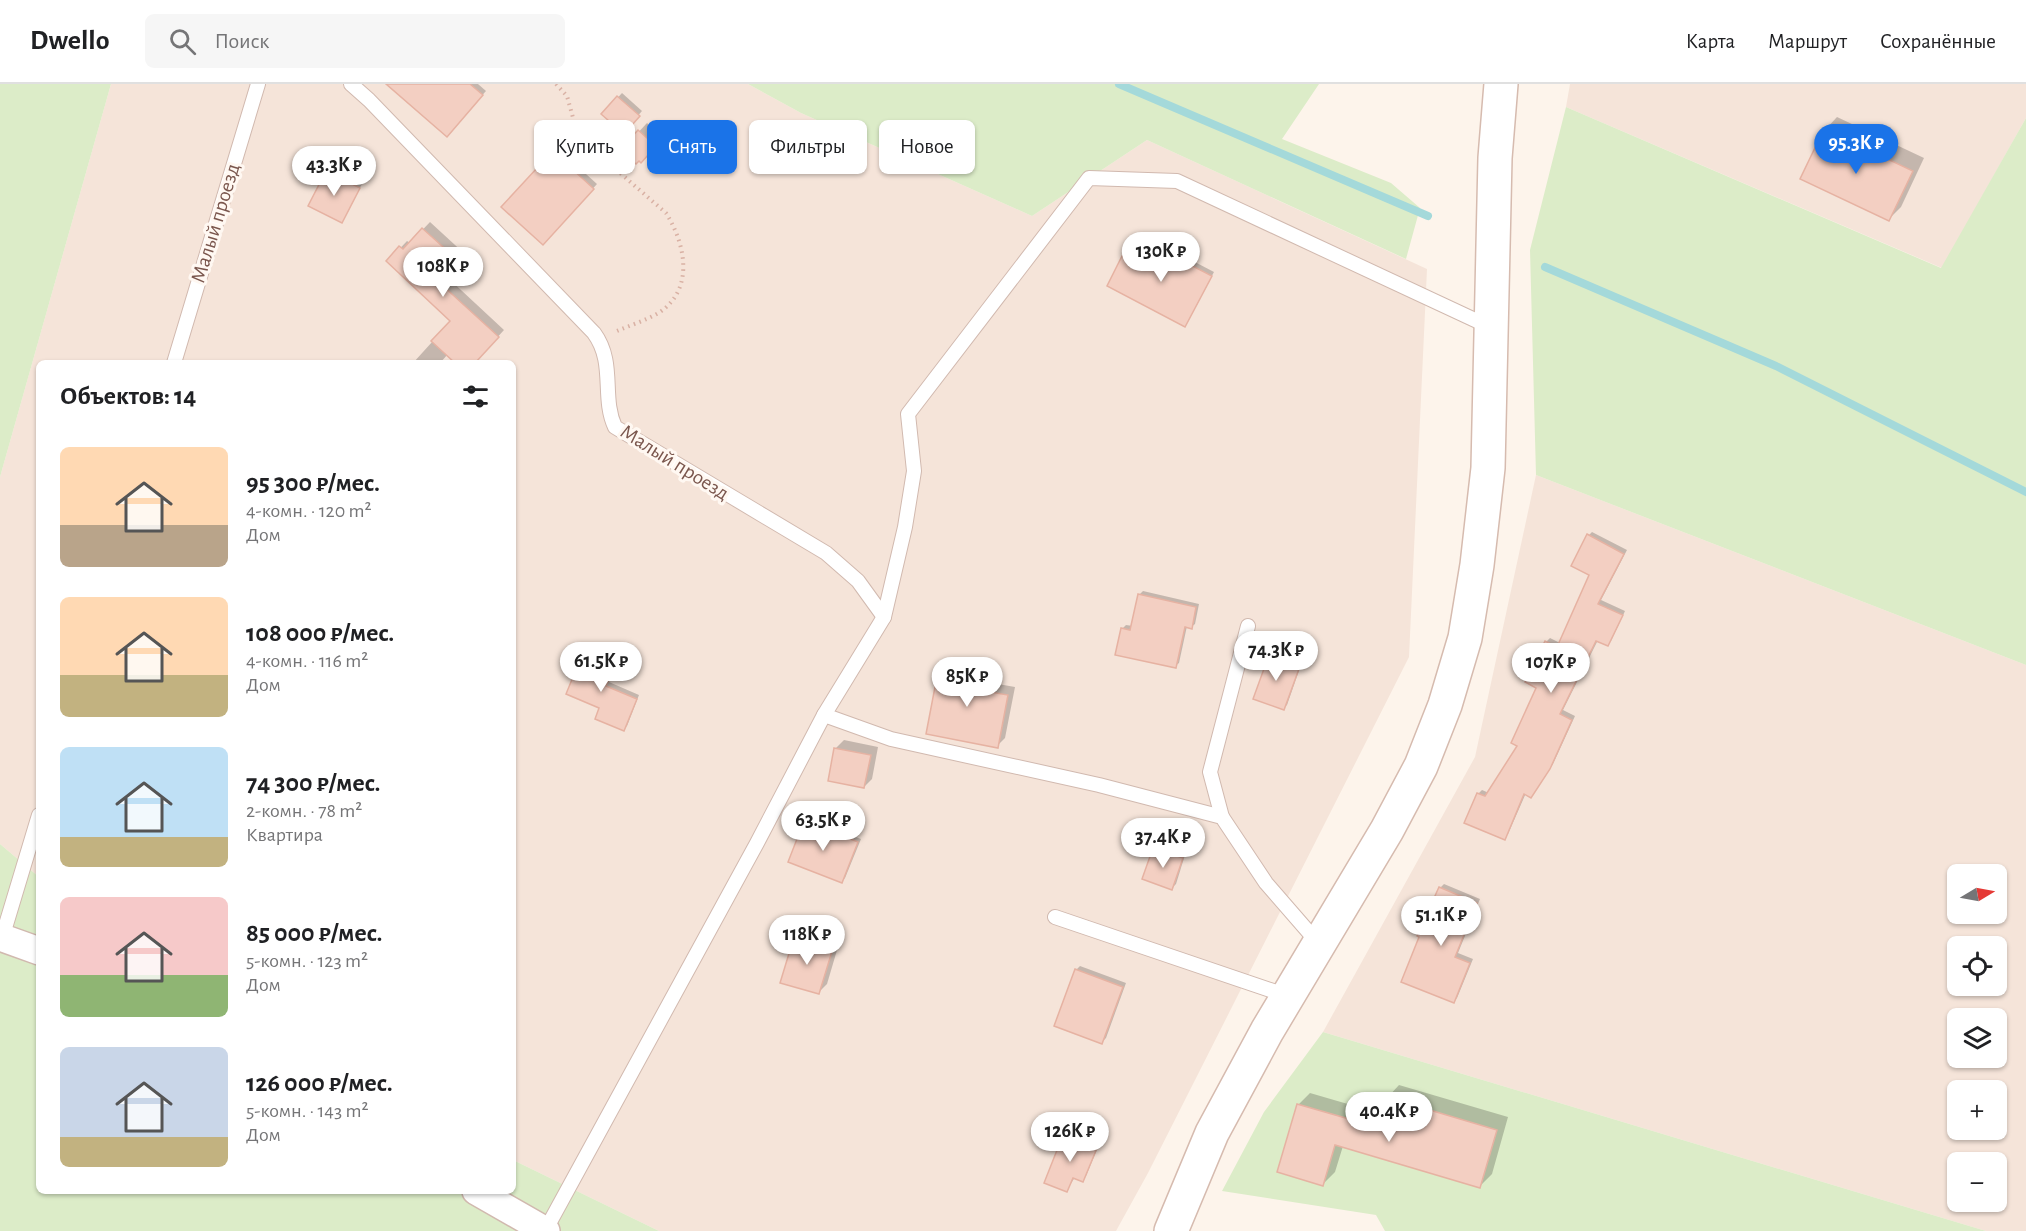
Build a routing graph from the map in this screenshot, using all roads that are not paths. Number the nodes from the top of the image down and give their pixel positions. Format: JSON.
{"nodes":[{"id":1,"x":258,"y":84,"type":"edge"},
{"id":2,"x":351,"y":84,"type":"edge"},
{"id":3,"x":1501,"y":84,"type":"edge"},
{"id":4,"x":1491,"y":327,"type":"junction"},
{"id":5,"x":175,"y":360,"type":"edge"},
{"id":6,"x":884,"y":616,"type":"junction"},
{"id":7,"x":1248,"y":626,"type":"dead end"},
{"id":8,"x":824,"y":715,"type":"junction"},
{"id":9,"x":1222,"y":817,"type":"junction"},
{"id":10,"x":36,"y":825,"type":"edge"},
{"id":11,"x":1055,"y":917,"type":"dead end"},
{"id":12,"x":1,"y":937,"type":"edge"},
{"id":13,"x":1319,"y":944,"type":"junction"},
{"id":14,"x":36,"y":950,"type":"edge"},
{"id":15,"x":1288,"y":996,"type":"junction"},
{"id":16,"x":481,"y":1194,"type":"edge"},
{"id":17,"x":546,"y":1231,"type":"edge"},
{"id":18,"x":1171,"y":1231,"type":"edge"}],
"edges":[{"from":1,"to":5,"type":"lane","name":"Малый проезд"},
{"from":2,"to":6,"type":"lane","name":"Малый проезд"},
{"from":3,"to":4,"type":"main road"},
{"from":4,"to":6,"type":"lane"},
{"from":4,"to":13,"type":"main road"},
{"from":6,"to":8,"type":"lane"},
{"from":7,"to":9,"type":"lane"},
{"from":8,"to":9,"type":"lane"},
{"from":8,"to":17,"type":"lane"},
{"from":9,"to":13,"type":"lane"},
{"from":10,"to":12,"type":"lane"},
{"from":11,"to":15,"type":"lane"},
{"from":12,"to":14,"type":"street"},
{"from":13,"to":15,"type":"main road"},
{"from":15,"to":18,"type":"main road"},
{"from":16,"to":17,"type":"street"}]}
